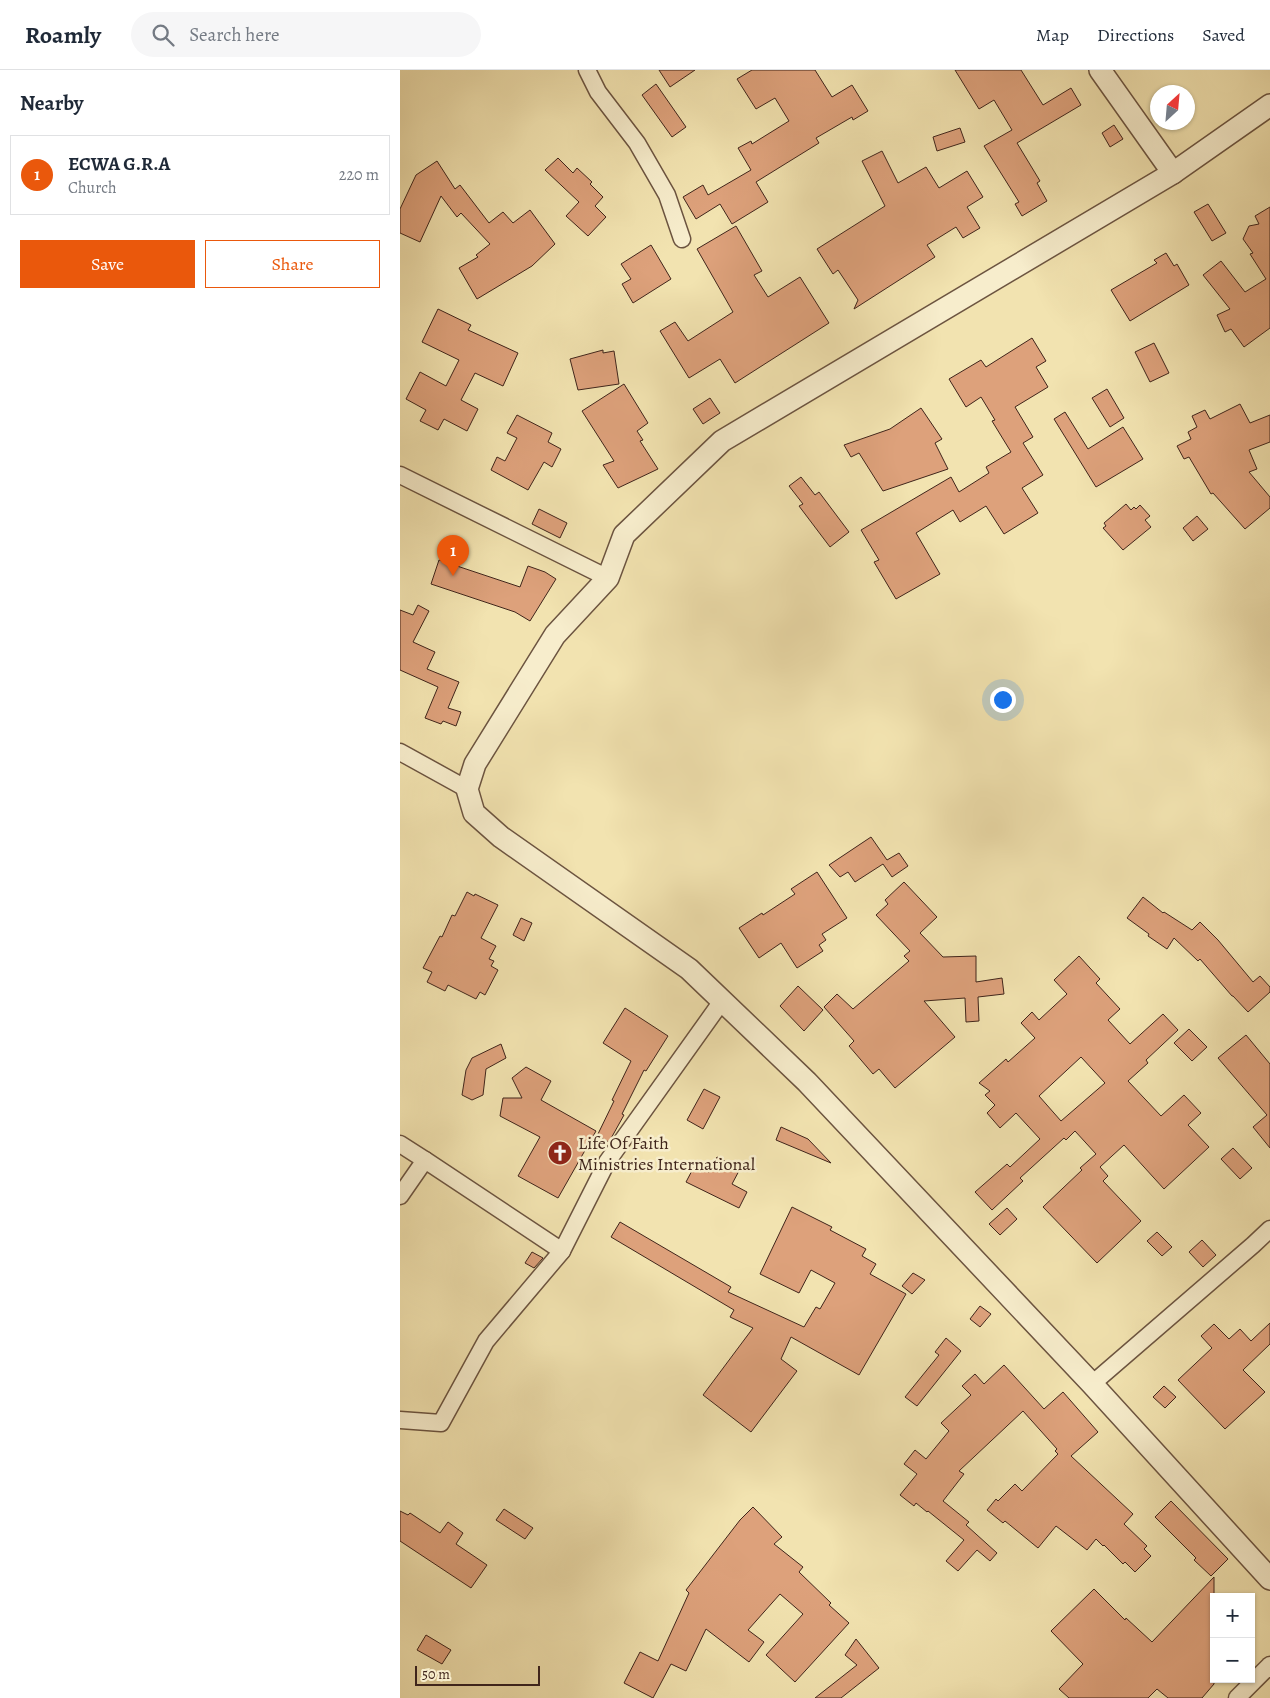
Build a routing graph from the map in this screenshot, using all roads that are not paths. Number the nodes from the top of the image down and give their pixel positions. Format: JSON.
{"nodes":[{"id":1,"x":587,"y":70,"type":"edge"},
{"id":2,"x":1100,"y":70,"type":"edge"},
{"id":3,"x":1270,"y":106,"type":"edge"},
{"id":4,"x":1173,"y":173,"type":"junction"},
{"id":5,"x":682,"y":240,"type":"dead end"},
{"id":6,"x":400,"y":475,"type":"edge"},
{"id":7,"x":608,"y":578,"type":"junction"},
{"id":8,"x":400,"y":752,"type":"edge"},
{"id":9,"x":467,"y":789,"type":"junction"},
{"id":10,"x":722,"y":1001,"type":"junction"},
{"id":11,"x":400,"y":1144,"type":"edge"},
{"id":12,"x":424,"y":1160,"type":"junction"},
{"id":13,"x":400,"y":1196,"type":"edge"},
{"id":14,"x":1270,"y":1229,"type":"edge"},
{"id":15,"x":562,"y":1251,"type":"junction"},
{"id":16,"x":1092,"y":1384,"type":"junction"},
{"id":17,"x":400,"y":1420,"type":"edge"},
{"id":18,"x":1270,"y":1579,"type":"edge"},
{"id":19,"x":1270,"y":1664,"type":"edge"},
{"id":20,"x":1237,"y":1698,"type":"edge"}],
"edges":[{"from":1,"to":5,"type":"street"},
{"from":2,"to":4,"type":"street"},
{"from":3,"to":4,"type":"street"},
{"from":4,"to":7,"type":"street"},
{"from":6,"to":7,"type":"street"},
{"from":7,"to":9,"type":"street"},
{"from":8,"to":9,"type":"street"},
{"from":9,"to":10,"type":"street"},
{"from":10,"to":15,"type":"street"},
{"from":10,"to":16,"type":"street"},
{"from":11,"to":12,"type":"street"},
{"from":12,"to":13,"type":"street"},
{"from":12,"to":15,"type":"street"},
{"from":14,"to":16,"type":"street"},
{"from":15,"to":17,"type":"street"},
{"from":16,"to":18,"type":"street"},
{"from":19,"to":20,"type":"street"}]}
